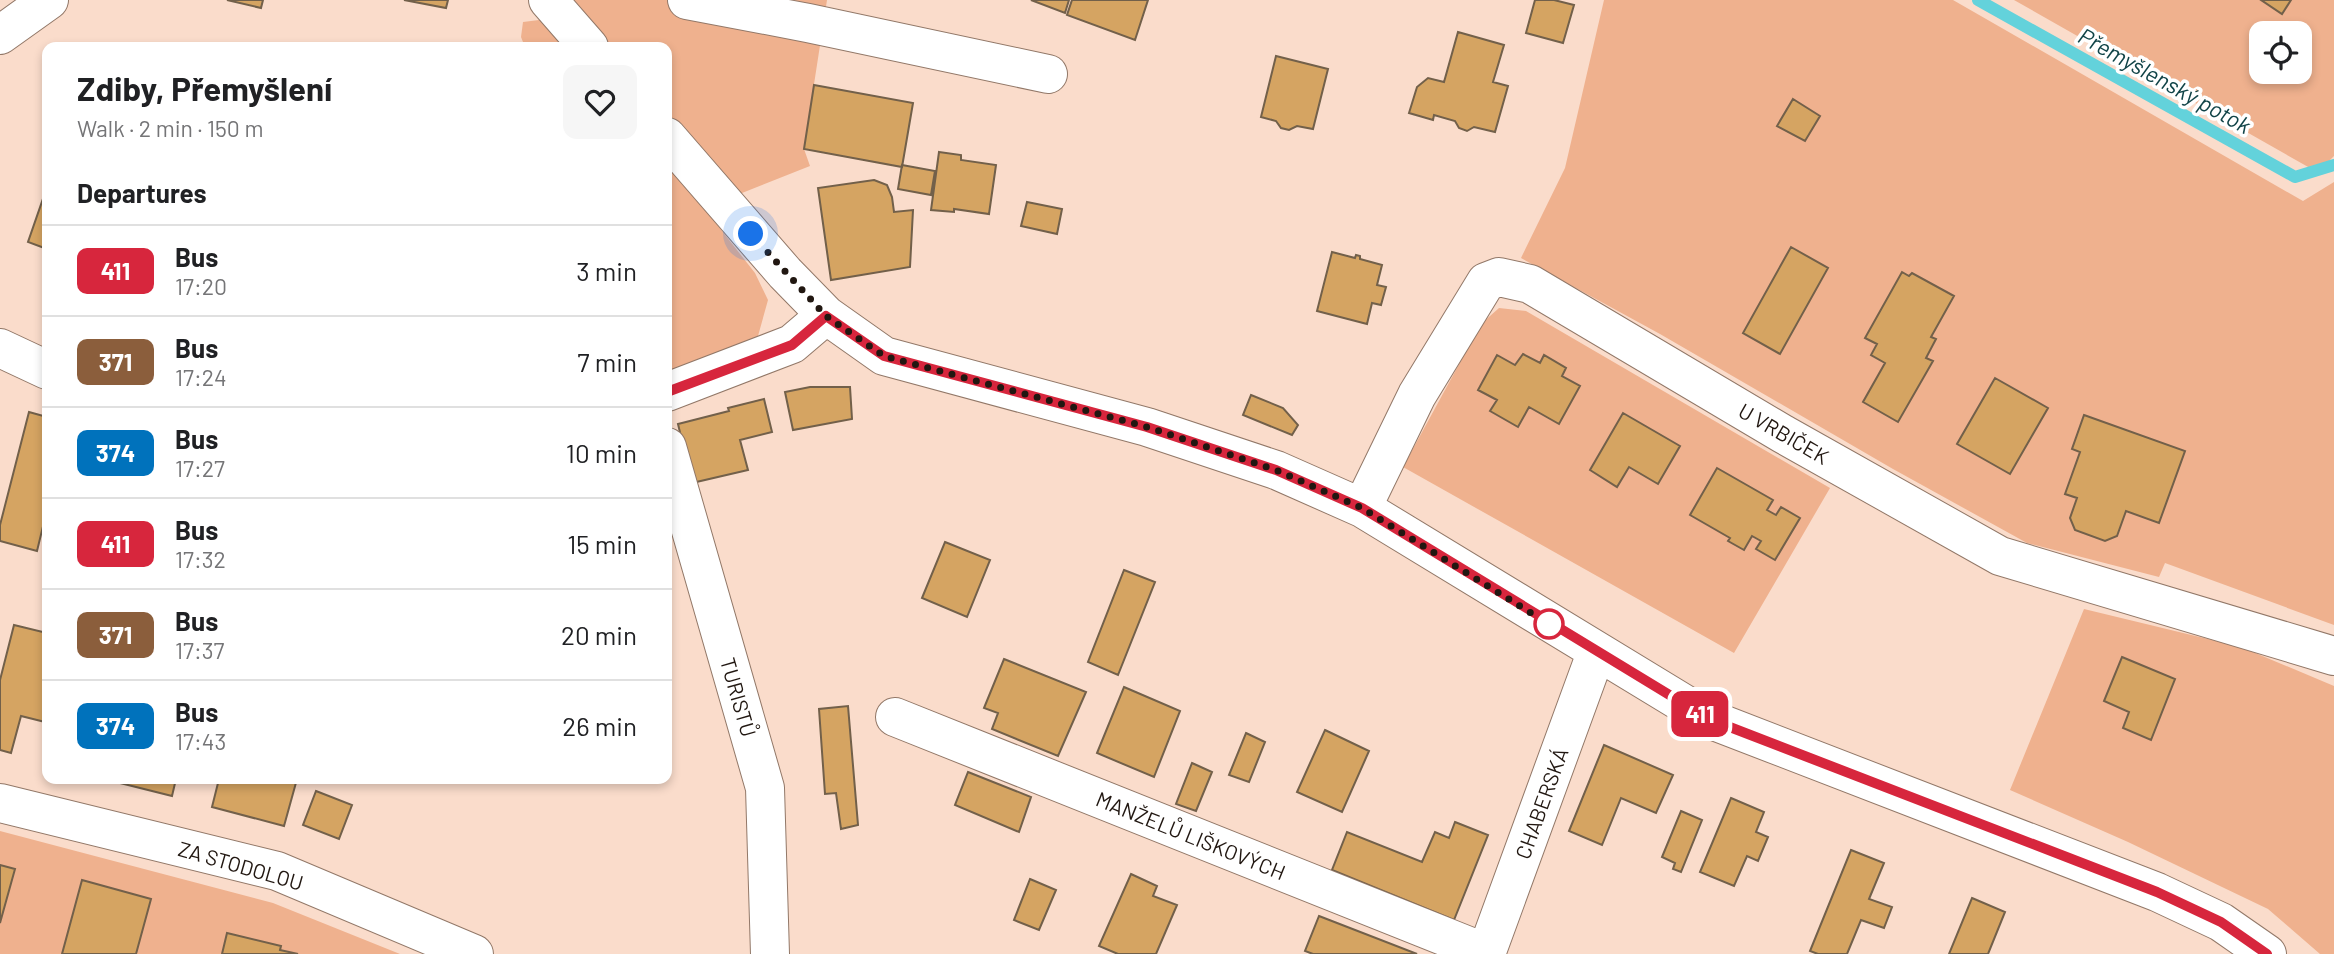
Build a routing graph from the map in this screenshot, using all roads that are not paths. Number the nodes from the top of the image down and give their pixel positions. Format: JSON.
{"nodes":[{"id":1,"x":49,"y":0,"type":"edge"},
{"id":2,"x":548,"y":0,"type":"edge"},
{"id":3,"x":687,"y":0,"type":"edge"},
{"id":4,"x":0,"y":35,"type":"edge"},
{"id":5,"x":585,"y":42,"type":"edge"},
{"id":6,"x":1048,"y":74,"type":"dead end"},
{"id":7,"x":672,"y":143,"type":"edge"},
{"id":8,"x":826,"y":316,"type":"junction"},
{"id":9,"x":0,"y":348,"type":"edge"},
{"id":10,"x":42,"y":368,"type":"edge"},
{"id":11,"x":672,"y":390,"type":"edge"},
{"id":12,"x":672,"y":464,"type":"edge"},
{"id":13,"x":1362,"y":508,"type":"junction"},
{"id":14,"x":1596,"y":653,"type":"junction"},
{"id":15,"x":2334,"y":656,"type":"edge"},
{"id":16,"x":895,"y":717,"type":"dead end"},
{"id":17,"x":0,"y":803,"type":"edge"},
{"id":18,"x":1486,"y":953,"type":"edge"},
{"id":19,"x":474,"y":954,"type":"edge"},
{"id":20,"x":770,"y":954,"type":"edge"},
{"id":21,"x":2267,"y":954,"type":"edge"}],
"edges":[{"from":1,"to":4,"type":"street"},
{"from":2,"to":5,"type":"street"},
{"from":3,"to":6,"type":"street"},
{"from":7,"to":8,"type":"street"},
{"from":8,"to":11,"type":"street"},
{"from":8,"to":13,"type":"street"},
{"from":9,"to":10,"type":"street"},
{"from":12,"to":20,"type":"street","name":"TURISTŮ"},
{"from":13,"to":14,"type":"street"},
{"from":13,"to":15,"type":"street","name":"U VRBIČEK"},
{"from":14,"to":18,"type":"street","name":"CHABERSKÁ"},
{"from":14,"to":21,"type":"street"},
{"from":16,"to":18,"type":"street","name":"MANŽELŮ LIŠKOVÝCH"},
{"from":17,"to":19,"type":"street","name":"ZA STODOLOU"}]}
